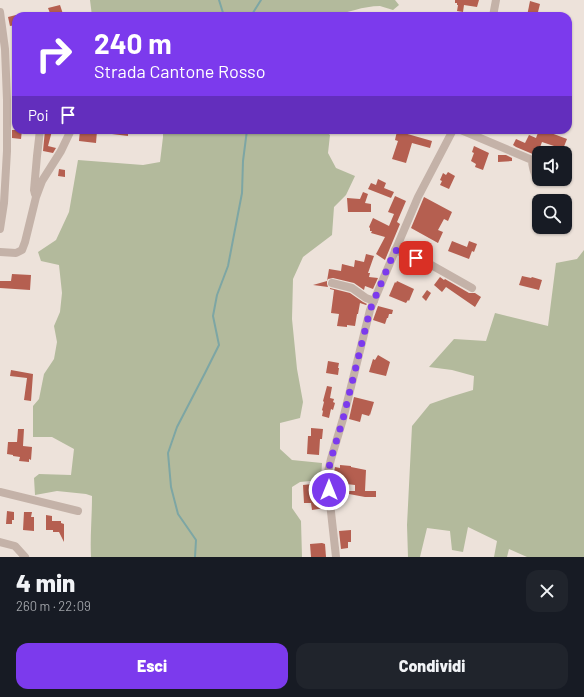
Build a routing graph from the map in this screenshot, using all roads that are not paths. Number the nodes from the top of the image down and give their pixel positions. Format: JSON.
{"nodes":[{"id":1,"x":496,"y":0,"type":"edge"},
{"id":2,"x":0,"y":12,"type":"edge"},
{"id":3,"x":494,"y":12,"type":"edge"},
{"id":4,"x":40,"y":134,"type":"edge"},
{"id":5,"x":69,"y":134,"type":"edge"},
{"id":6,"x":451,"y":134,"type":"edge"},
{"id":7,"x":470,"y":134,"type":"edge"},
{"id":8,"x":532,"y":160,"type":"edge"},
{"id":9,"x":36,"y":197,"type":"junction"},
{"id":10,"x":0,"y":229,"type":"edge"},
{"id":11,"x":395,"y":250,"type":"junction"},
{"id":12,"x":0,"y":252,"type":"edge"},
{"id":13,"x":332,"y":283,"type":"dead end"},
{"id":14,"x":472,"y":288,"type":"dead end"},
{"id":15,"x":374,"y":301,"type":"junction"},
{"id":16,"x":0,"y":492,"type":"edge"},
{"id":17,"x":78,"y":512,"type":"dead end"},
{"id":18,"x":0,"y":542,"type":"edge"},
{"id":19,"x":26,"y":557,"type":"edge"},
{"id":20,"x":336,"y":557,"type":"edge"}],
"edges":[{"from":1,"to":3,"type":"street"},
{"from":2,"to":10,"type":"street"},
{"from":4,"to":9,"type":"street"},
{"from":5,"to":9,"type":"street"},
{"from":6,"to":11,"type":"street"},
{"from":7,"to":8,"type":"street"},
{"from":9,"to":12,"type":"street"},
{"from":11,"to":14,"type":"street"},
{"from":11,"to":15,"type":"street"},
{"from":13,"to":15,"type":"street"},
{"from":15,"to":20,"type":"street"},
{"from":16,"to":17,"type":"street"},
{"from":18,"to":19,"type":"street"}]}
